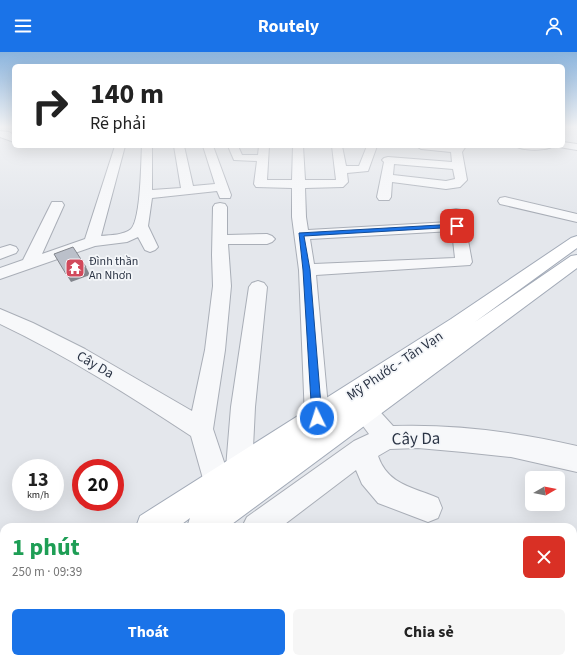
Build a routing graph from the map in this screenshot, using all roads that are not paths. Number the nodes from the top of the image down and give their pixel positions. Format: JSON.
{"nodes":[{"id":1,"x":118,"y":155,"type":"edge"},
{"id":2,"x":147,"y":155,"type":"edge"},
{"id":3,"x":181,"y":155,"type":"edge"},
{"id":4,"x":211,"y":155,"type":"edge"},
{"id":5,"x":237,"y":155,"type":"edge"},
{"id":6,"x":253,"y":155,"type":"edge"},
{"id":7,"x":264,"y":155,"type":"edge"},
{"id":8,"x":298,"y":155,"type":"edge"},
{"id":9,"x":338,"y":155,"type":"edge"},
{"id":10,"x":369,"y":155,"type":"edge"},
{"id":11,"x":457,"y":155,"type":"edge"},
{"id":12,"x":459,"y":166,"type":"junction"},
{"id":13,"x":340,"y":170,"type":"junction"},
{"id":14,"x":386,"y":178,"type":"junction"},
{"id":15,"x":298,"y":184,"type":"junction"},
{"id":16,"x":339,"y":184,"type":"junction"},
{"id":17,"x":355,"y":185,"type":"dead end"},
{"id":18,"x":188,"y":191,"type":"junction"},
{"id":19,"x":146,"y":195,"type":"junction"},
{"id":20,"x":223,"y":196,"type":"junction"},
{"id":21,"x":384,"y":196,"type":"dead end"},
{"id":22,"x":505,"y":201,"type":"dead end"},
{"id":23,"x":57,"y":205,"type":"dead end"},
{"id":24,"x":577,"y":218,"type":"edge"},
{"id":25,"x":141,"y":226,"type":"junction"},
{"id":26,"x":301,"y":235,"type":"junction"},
{"id":27,"x":267,"y":238,"type":"dead end"},
{"id":28,"x":220,"y":240,"type":"junction"},
{"id":29,"x":577,"y":241,"type":"edge"},
{"id":30,"x":92,"y":242,"type":"junction"},
{"id":31,"x":150,"y":247,"type":"dead end"},
{"id":32,"x":577,"y":260,"type":"edge"},
{"id":33,"x":30,"y":263,"type":"junction"},
{"id":34,"x":306,"y":270,"type":"junction"},
{"id":35,"x":0,"y":274,"type":"edge"},
{"id":36,"x":258,"y":287,"type":"dead end"},
{"id":37,"x":0,"y":316,"type":"edge"},
{"id":38,"x":365,"y":411,"type":"junction"},
{"id":39,"x":317,"y":418,"type":"junction"},
{"id":40,"x":201,"y":429,"type":"junction"},
{"id":41,"x":387,"y":438,"type":"junction"},
{"id":42,"x":363,"y":450,"type":"junction"},
{"id":43,"x":577,"y":459,"type":"edge"},
{"id":44,"x":228,"y":476,"type":"junction"},
{"id":45,"x":428,"y":508,"type":"dead end"},
{"id":46,"x":217,"y":522,"type":"edge"},
{"id":47,"x":157,"y":523,"type":"edge"},
{"id":48,"x":263,"y":523,"type":"edge"}],
"edges":[{"from":1,"to":30,"type":"street"},
{"from":2,"to":19,"type":"street"},
{"from":3,"to":18,"type":"street"},
{"from":4,"to":20,"type":"street"},
{"from":5,"to":6,"type":"street"},
{"from":7,"to":15,"type":"street"},
{"from":8,"to":15,"type":"street"},
{"from":9,"to":13,"type":"street"},
{"from":10,"to":13,"type":"street"},
{"from":11,"to":12,"type":"street"},
{"from":12,"to":14,"type":"street"},
{"from":12,"to":14,"type":"street"},
{"from":13,"to":16,"type":"street"},
{"from":14,"to":21,"type":"street"},
{"from":15,"to":16,"type":"street"},
{"from":15,"to":26,"type":"street"},
{"from":16,"to":17,"type":"street"},
{"from":18,"to":19,"type":"street"},
{"from":18,"to":20,"type":"street"},
{"from":19,"to":25,"type":"street"},
{"from":20,"to":28,"type":"street"},
{"from":22,"to":24,"type":"street"},
{"from":23,"to":33,"type":"street"},
{"from":25,"to":30,"type":"street"},
{"from":25,"to":31,"type":"street"},
{"from":26,"to":34,"type":"street"},
{"from":26,"to":34,"type":"street"},
{"from":27,"to":28,"type":"street"},
{"from":28,"to":40,"type":"street"},
{"from":29,"to":39,"type":"main road","name":"Mỹ Phước - Tân Vạn"},
{"from":30,"to":33,"type":"street"},
{"from":32,"to":38,"type":"main road","name":"Mỹ Phước - Tân Vạn"},
{"from":33,"to":35,"type":"street"},
{"from":34,"to":39,"type":"street"},
{"from":36,"to":44,"type":"street"},
{"from":37,"to":40,"type":"street","name":"Cây Da"},
{"from":38,"to":41,"type":"street"},
{"from":38,"to":46,"type":"main road","name":"Mỹ Phước - Tân Vạn"},
{"from":39,"to":44,"type":"main road","name":"Mỹ Phước - Tân Vạn"},
{"from":40,"to":44,"type":"street"},
{"from":41,"to":42,"type":"street","name":"Cây Da"},
{"from":41,"to":43,"type":"street","name":"Cây Da"},
{"from":42,"to":45,"type":"street"},
{"from":42,"to":48,"type":"street","name":"Cây Da"},
{"from":44,"to":46,"type":"main road"},
{"from":44,"to":47,"type":"main road","name":"Mỹ Phước - Tân Vạn"}]}
